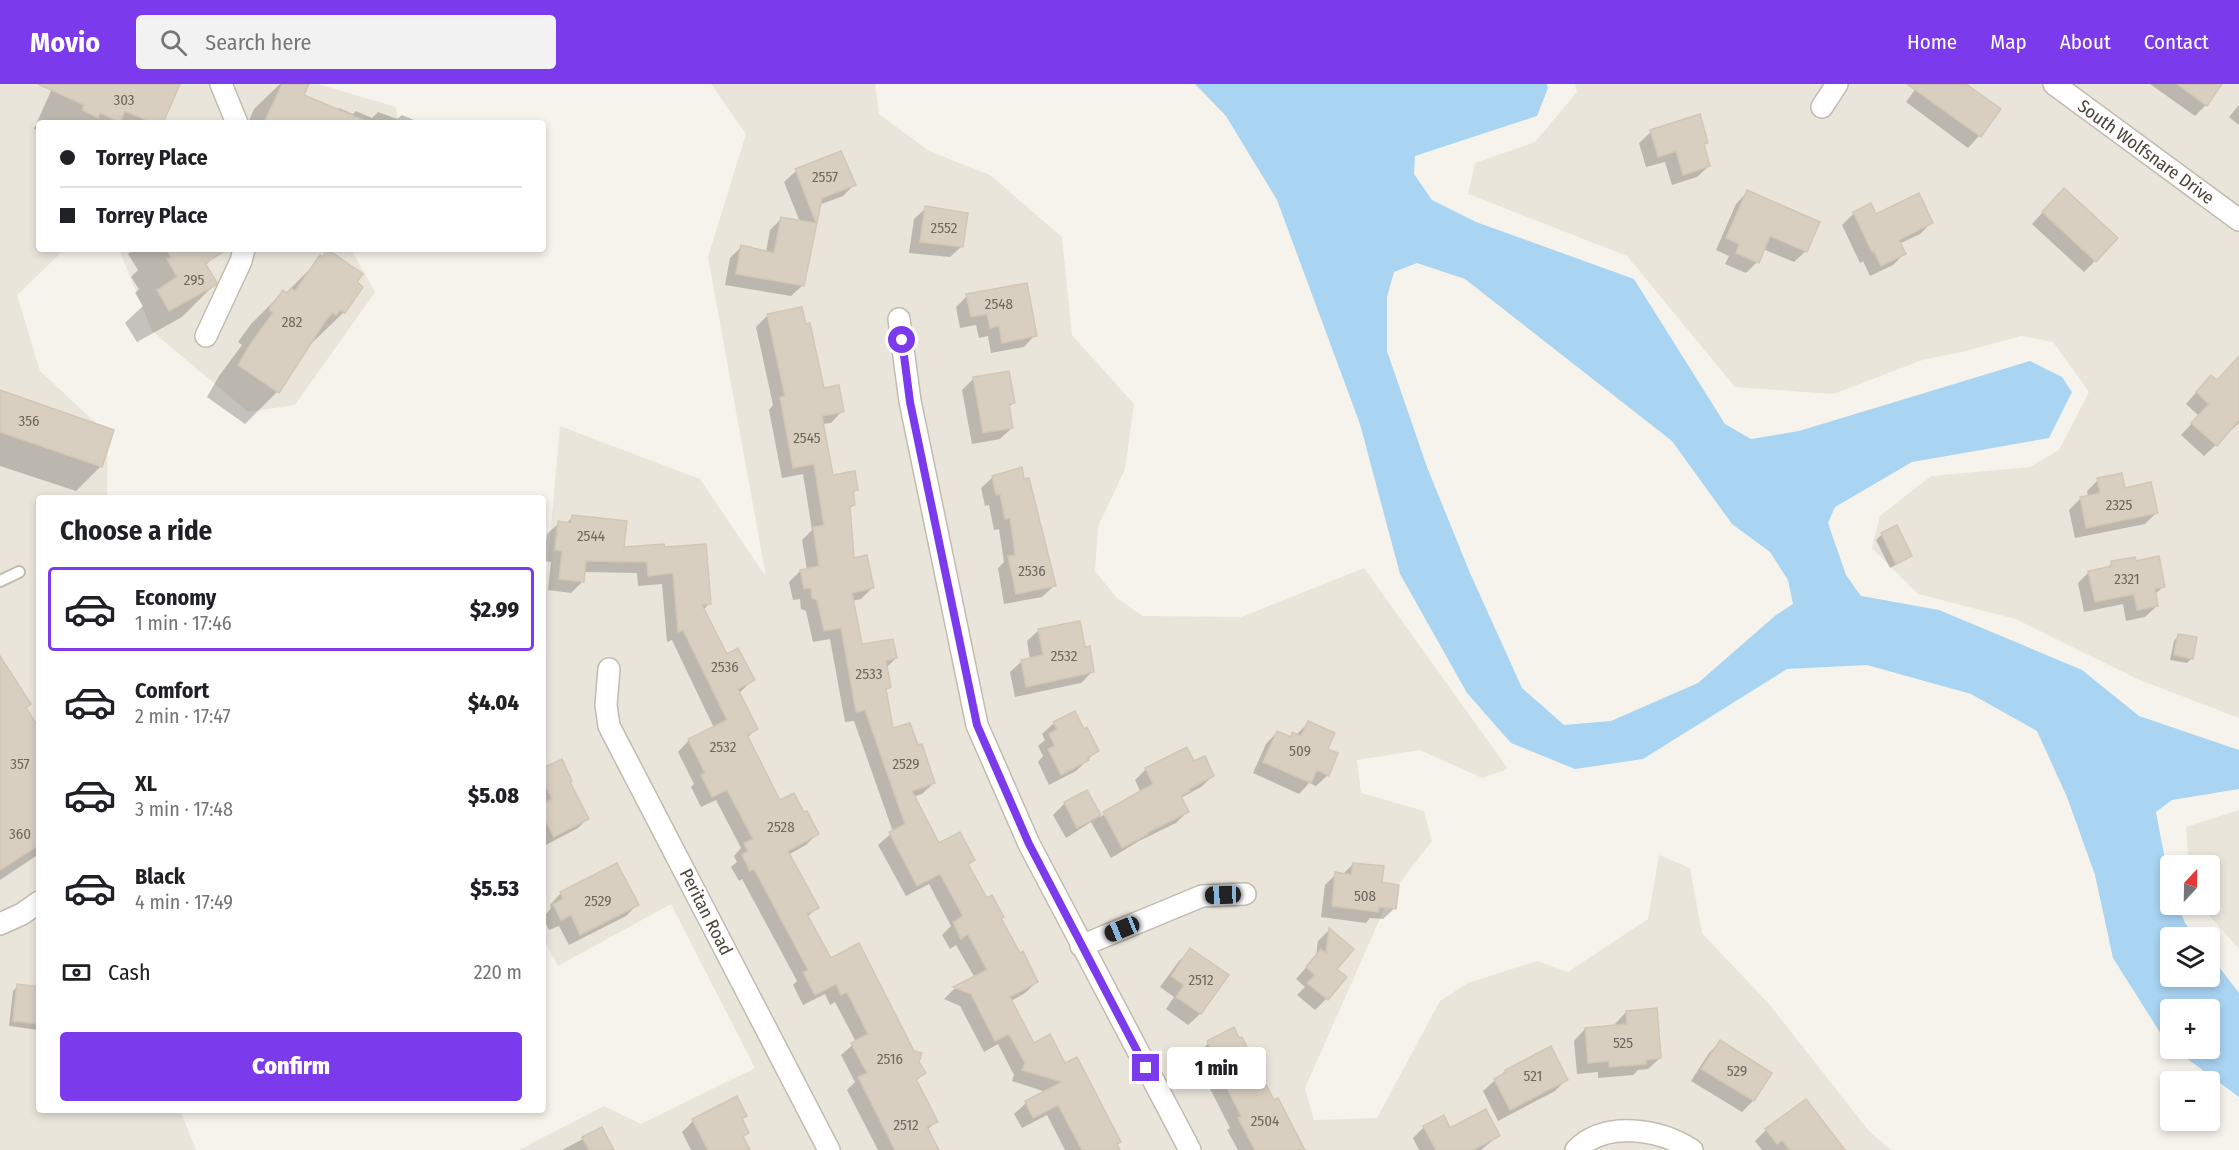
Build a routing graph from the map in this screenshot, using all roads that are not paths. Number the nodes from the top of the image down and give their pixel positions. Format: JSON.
{"nodes":[{"id":1,"x":221,"y":84,"type":"edge"},
{"id":2,"x":1837,"y":84,"type":"edge"},
{"id":3,"x":2054,"y":84,"type":"edge"},
{"id":4,"x":1821,"y":107,"type":"dead end"},
{"id":5,"x":236,"y":120,"type":"edge"},
{"id":6,"x":2239,"y":220,"type":"edge"},
{"id":7,"x":243,"y":252,"type":"edge"},
{"id":8,"x":900,"y":319,"type":"dead end"},
{"id":9,"x":206,"y":336,"type":"dead end"},
{"id":10,"x":19,"y":572,"type":"dead end"},
{"id":11,"x":0,"y":581,"type":"edge"},
{"id":12,"x":609,"y":669,"type":"dead end"},
{"id":13,"x":1245,"y":894,"type":"dead end"},
{"id":14,"x":36,"y":904,"type":"edge"},
{"id":15,"x":0,"y":924,"type":"edge"},
{"id":16,"x":1081,"y":946,"type":"junction"},
{"id":17,"x":829,"y":1150,"type":"edge"},
{"id":18,"x":1190,"y":1150,"type":"edge"},
{"id":19,"x":1576,"y":1150,"type":"edge"},
{"id":20,"x":1692,"y":1150,"type":"edge"}],
"edges":[{"from":1,"to":5,"type":"street"},
{"from":2,"to":4,"type":"street"},
{"from":3,"to":6,"type":"street","name":"South Wolfsnare Drive"},
{"from":7,"to":9,"type":"street"},
{"from":8,"to":16,"type":"street"},
{"from":10,"to":11,"type":"lane"},
{"from":12,"to":17,"type":"street","name":"Peritan Road"},
{"from":13,"to":16,"type":"street"},
{"from":14,"to":15,"type":"street"},
{"from":16,"to":18,"type":"street"},
{"from":19,"to":20,"type":"street"}]}
